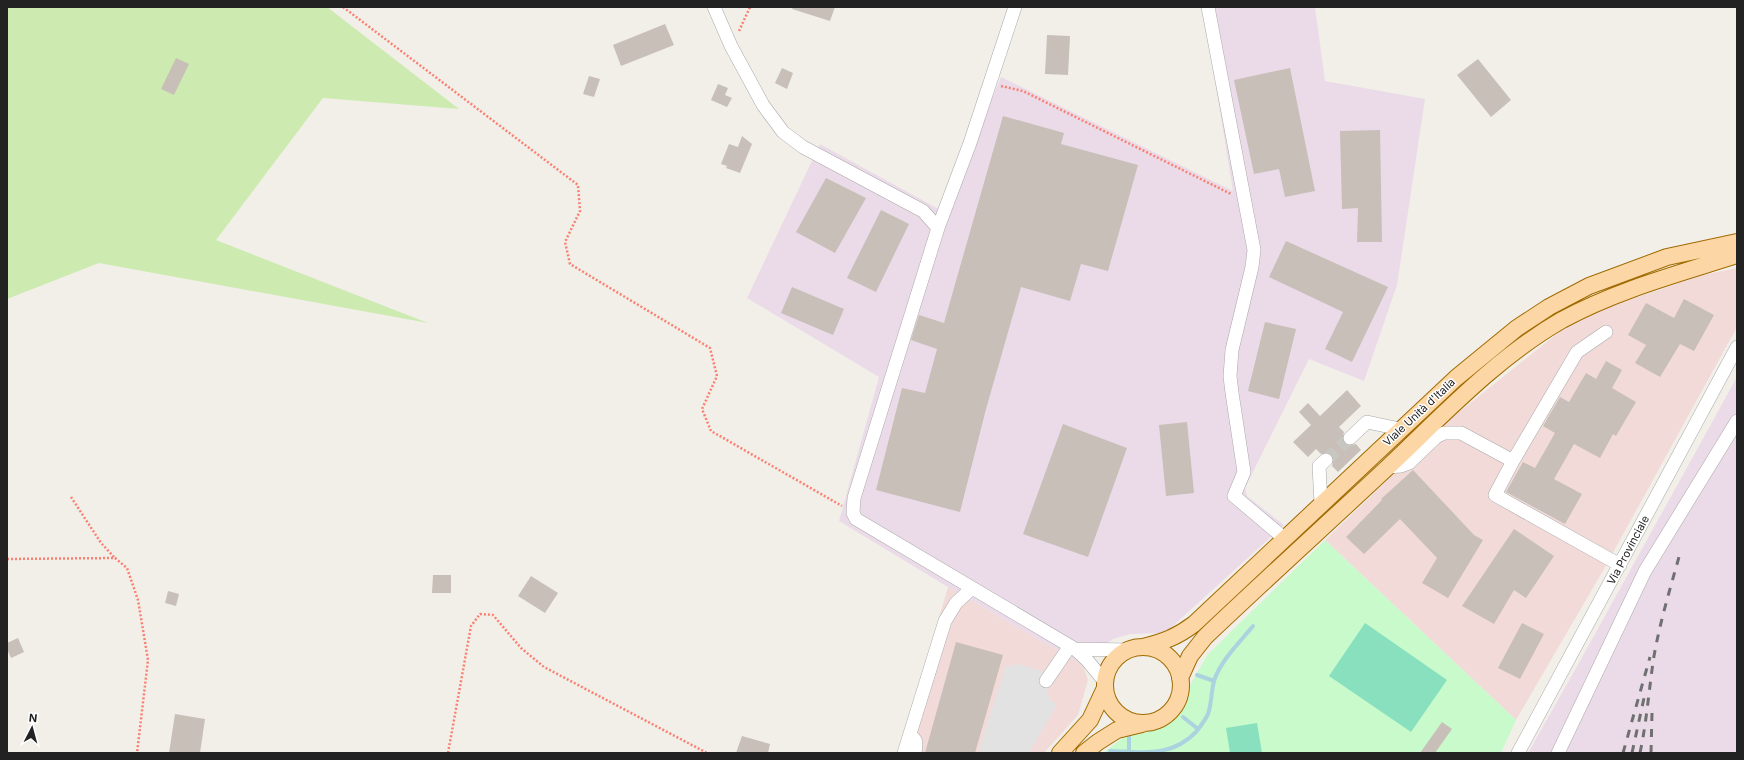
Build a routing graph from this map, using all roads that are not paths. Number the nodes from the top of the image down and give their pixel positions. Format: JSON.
{"nodes":[{"id":1,"x":714,"y":7,"type":"edge"},
{"id":2,"x":1015,"y":7,"type":"edge"},
{"id":3,"x":1208,"y":7,"type":"edge"},
{"id":4,"x":938,"y":228,"type":"junction"},
{"id":5,"x":1737,"y":242,"type":"edge"},
{"id":6,"x":1737,"y":255,"type":"edge"},
{"id":7,"x":1606,"y":332,"type":"dead end"},
{"id":8,"x":1737,"y":348,"type":"edge"},
{"id":9,"x":1737,"y":421,"type":"edge"},
{"id":10,"x":1400,"y":429,"type":"junction"},
{"id":11,"x":1350,"y":438,"type":"tunnel mouth"},
{"id":12,"x":1326,"y":460,"type":"tunnel mouth"},
{"id":13,"x":1513,"y":461,"type":"junction"},
{"id":14,"x":1387,"y":467,"type":"junction"},
{"id":15,"x":1321,"y":503,"type":"junction"},
{"id":16,"x":1284,"y":538,"type":"junction"},
{"id":17,"x":1620,"y":565,"type":"junction"},
{"id":18,"x":971,"y":589,"type":"junction"},
{"id":19,"x":1072,"y":648,"type":"junction"},
{"id":20,"x":1136,"y":649,"type":"junction"},
{"id":21,"x":1180,"y":678,"type":"junction"},
{"id":22,"x":1046,"y":681,"type":"dead end"},
{"id":23,"x":1105,"y":685,"type":"junction"},
{"id":24,"x":1147,"y":723,"type":"junction"},
{"id":25,"x":910,"y":736,"type":"junction"},
{"id":26,"x":904,"y":753,"type":"edge"},
{"id":27,"x":915,"y":753,"type":"edge"},
{"id":28,"x":1060,"y":753,"type":"edge"},
{"id":29,"x":1084,"y":753,"type":"edge"},
{"id":30,"x":1518,"y":753,"type":"edge"},
{"id":31,"x":1558,"y":753,"type":"edge"}],
"edges":[{"from":1,"to":4,"type":"street"},
{"from":2,"to":4,"type":"street"},
{"from":3,"to":16,"type":"street"},
{"from":4,"to":18,"type":"street"},
{"from":5,"to":10,"type":"main road","name":"Viale Unità d'Italia"},
{"from":6,"to":14,"type":"main road","name":"Viale Unità d'Italia"},
{"from":7,"to":13,"type":"street"},
{"from":8,"to":17,"type":"street","name":"Via Provinciale"},
{"from":9,"to":31,"type":"street"},
{"from":10,"to":11,"type":"street"},
{"from":10,"to":15,"type":"main road","name":"Viale Unità d'Italia"},
{"from":12,"to":15,"type":"street"},
{"from":13,"to":14,"type":"street"},
{"from":13,"to":17,"type":"street"},
{"from":14,"to":21,"type":"main road","name":"Viale Unità d'Italia"},
{"from":15,"to":16,"type":"main road","name":"Viale Unità d'Italia"},
{"from":16,"to":20,"type":"main road","name":"Viale Unità d'Italia"},
{"from":17,"to":30,"type":"street","name":"Via Provinciale"},
{"from":18,"to":19,"type":"street"},
{"from":18,"to":25,"type":"street"},
{"from":19,"to":20,"type":"street"},
{"from":19,"to":22,"type":"street"},
{"from":19,"to":23,"type":"street"},
{"from":20,"to":21,"type":"main road"},
{"from":20,"to":23,"type":"main road","name":"Viale Unità d'Italia"},
{"from":21,"to":24,"type":"main road","name":"Viale Unità d'Italia"},
{"from":23,"to":24,"type":"main road"},
{"from":23,"to":28,"type":"main road","name":"Viale Unità d'Italia"},
{"from":24,"to":29,"type":"main road","name":"Viale Unità d'Italia"},
{"from":25,"to":26,"type":"street"},
{"from":25,"to":27,"type":"street"}]}
